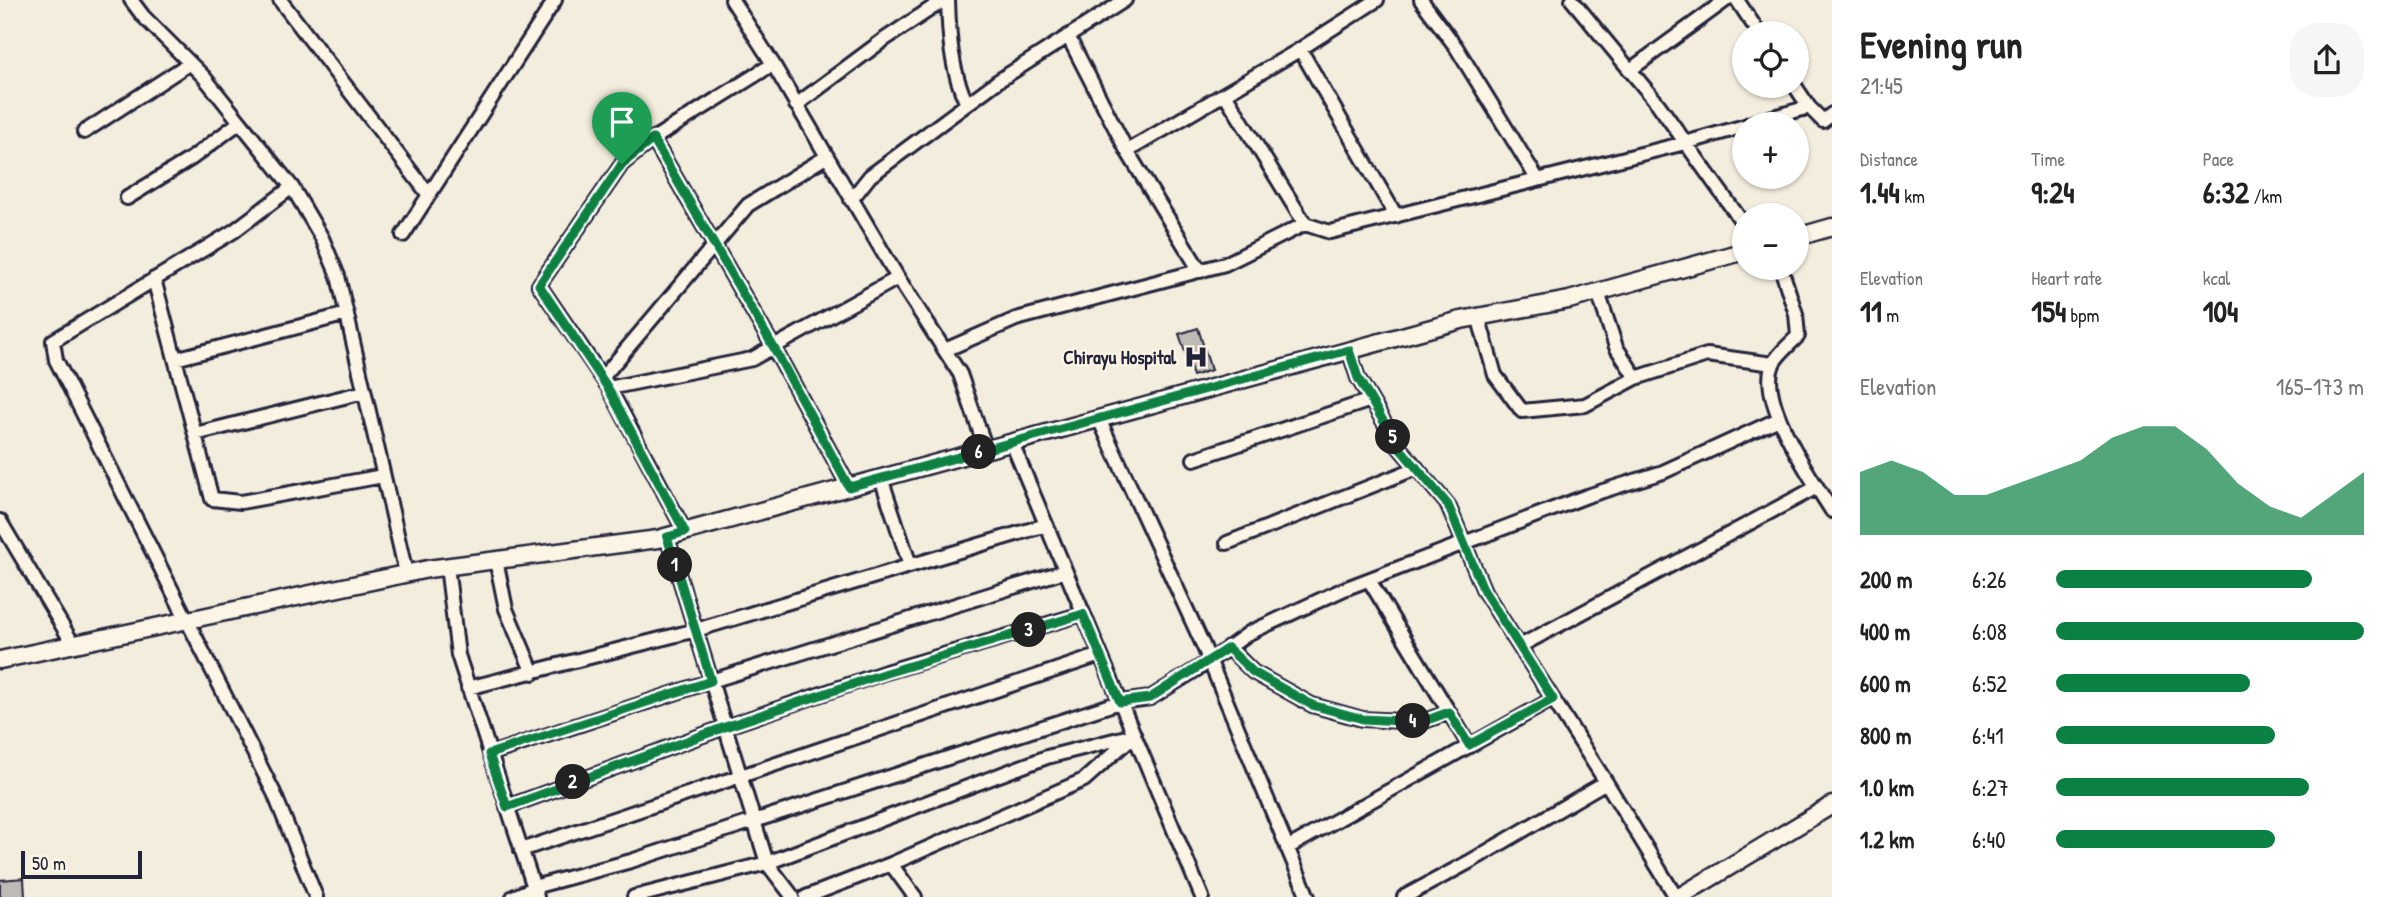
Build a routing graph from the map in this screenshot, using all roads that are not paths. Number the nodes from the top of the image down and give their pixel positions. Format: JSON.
{"nodes":[{"id":1,"x":131,"y":0,"type":"edge"},
{"id":2,"x":281,"y":0,"type":"edge"},
{"id":3,"x":555,"y":0,"type":"edge"},
{"id":4,"x":733,"y":0,"type":"edge"},
{"id":5,"x":946,"y":0,"type":"edge"},
{"id":6,"x":1125,"y":0,"type":"edge"},
{"id":7,"x":1377,"y":0,"type":"edge"},
{"id":8,"x":1421,"y":0,"type":"edge"},
{"id":9,"x":1572,"y":0,"type":"edge"},
{"id":10,"x":1726,"y":0,"type":"edge"},
{"id":11,"x":1737,"y":0,"type":"edge"},
{"id":12,"x":1751,"y":21,"type":"edge"},
{"id":13,"x":1068,"y":36,"type":"junction"},
{"id":14,"x":1300,"y":49,"type":"junction"},
{"id":15,"x":190,"y":63,"type":"junction"},
{"id":16,"x":773,"y":64,"type":"junction"},
{"id":17,"x":1630,"y":70,"type":"junction"},
{"id":18,"x":1225,"y":94,"type":"junction"},
{"id":19,"x":1803,"y":98,"type":"edge"},
{"id":20,"x":967,"y":104,"type":"junction"},
{"id":21,"x":796,"y":105,"type":"junction"},
{"id":22,"x":1809,"y":107,"type":"junction"},
{"id":23,"x":1792,"y":112,"type":"edge"},
{"id":24,"x":1832,"y":114,"type":"edge"},
{"id":25,"x":240,"y":122,"type":"junction"},
{"id":26,"x":1732,"y":129,"type":"edge"},
{"id":27,"x":84,"y":132,"type":"dead end"},
{"id":28,"x":653,"y":139,"type":"junction"},
{"id":29,"x":1685,"y":143,"type":"junction"},
{"id":30,"x":1127,"y":151,"type":"junction"},
{"id":31,"x":826,"y":157,"type":"junction"},
{"id":32,"x":1538,"y":180,"type":"junction"},
{"id":33,"x":292,"y":187,"type":"junction"},
{"id":34,"x":429,"y":195,"type":"junction"},
{"id":35,"x":127,"y":198,"type":"dead end"},
{"id":36,"x":851,"y":200,"type":"junction"},
{"id":37,"x":1732,"y":208,"type":"edge"},
{"id":38,"x":1396,"y":216,"type":"junction"},
{"id":39,"x":1305,"y":224,"type":"junction"},
{"id":40,"x":1832,"y":227,"type":"edge"},
{"id":41,"x":1809,"y":234,"type":"edge"},
{"id":42,"x":403,"y":235,"type":"dead end"},
{"id":43,"x":714,"y":245,"type":"junction"},
{"id":44,"x":1732,"y":255,"type":"edge"},
{"id":45,"x":1200,"y":271,"type":"junction"},
{"id":46,"x":898,"y":278,"type":"junction"},
{"id":47,"x":154,"y":279,"type":"junction"},
{"id":48,"x":1785,"y":280,"type":"edge"},
{"id":49,"x":1598,"y":292,"type":"junction"},
{"id":50,"x":346,"y":314,"type":"junction"},
{"id":51,"x":1478,"y":316,"type":"junction"},
{"id":52,"x":774,"y":348,"type":"junction"},
{"id":53,"x":944,"y":350,"type":"junction"},
{"id":54,"x":1349,"y":350,"type":"junction"},
{"id":55,"x":175,"y":359,"type":"junction"},
{"id":56,"x":1773,"y":364,"type":"junction"},
{"id":57,"x":1636,"y":378,"type":"junction"},
{"id":58,"x":605,"y":383,"type":"junction"},
{"id":59,"x":364,"y":392,"type":"junction"},
{"id":60,"x":1371,"y":400,"type":"junction"},
{"id":61,"x":1099,"y":419,"type":"junction"},
{"id":62,"x":1779,"y":419,"type":"junction"},
{"id":63,"x":195,"y":434,"type":"junction"},
{"id":64,"x":1012,"y":443,"type":"junction"},
{"id":65,"x":986,"y":449,"type":"junction"},
{"id":66,"x":1194,"y":459,"type":"dead end"},
{"id":67,"x":1417,"y":468,"type":"junction"},
{"id":68,"x":383,"y":476,"type":"junction"},
{"id":69,"x":881,"y":478,"type":"junction"},
{"id":70,"x":849,"y":487,"type":"junction"},
{"id":71,"x":1817,"y":487,"type":"junction"},
{"id":72,"x":1832,"y":511,"type":"edge"},
{"id":73,"x":0,"y":521,"type":"edge"},
{"id":74,"x":1046,"y":524,"type":"junction"},
{"id":75,"x":685,"y":532,"type":"junction"},
{"id":76,"x":667,"y":537,"type":"junction"},
{"id":77,"x":1227,"y":543,"type":"dead end"},
{"id":78,"x":1464,"y":544,"type":"junction"},
{"id":79,"x":496,"y":560,"type":"junction"},
{"id":80,"x":910,"y":565,"type":"junction"},
{"id":81,"x":447,"y":566,"type":"junction"},
{"id":82,"x":1065,"y":571,"type":"junction"},
{"id":83,"x":405,"y":573,"type":"junction"},
{"id":84,"x":1369,"y":580,"type":"junction"},
{"id":85,"x":1083,"y":614,"type":"junction"},
{"id":86,"x":188,"y":620,"type":"junction"},
{"id":87,"x":696,"y":630,"type":"junction"},
{"id":88,"x":73,"y":644,"type":"junction"},
{"id":89,"x":1520,"y":646,"type":"junction"},
{"id":90,"x":1228,"y":648,"type":"junction"},
{"id":91,"x":1100,"y":655,"type":"junction"},
{"id":92,"x":0,"y":660,"type":"edge"},
{"id":93,"x":1210,"y":661,"type":"junction"},
{"id":94,"x":533,"y":673,"type":"junction"},
{"id":95,"x":711,"y":681,"type":"junction"},
{"id":96,"x":468,"y":688,"type":"junction"},
{"id":97,"x":1553,"y":699,"type":"junction"},
{"id":98,"x":1120,"y":702,"type":"junction"},
{"id":99,"x":1449,"y":712,"type":"junction"},
{"id":100,"x":725,"y":727,"type":"junction"},
{"id":101,"x":1133,"y":735,"type":"junction"},
{"id":102,"x":1469,"y":745,"type":"junction"},
{"id":103,"x":489,"y":754,"type":"junction"},
{"id":104,"x":740,"y":774,"type":"junction"},
{"id":105,"x":1606,"y":782,"type":"junction"},
{"id":106,"x":1832,"y":805,"type":"edge"},
{"id":107,"x":507,"y":807,"type":"junction"},
{"id":108,"x":754,"y":820,"type":"junction"},
{"id":109,"x":1287,"y":848,"type":"junction"},
{"id":110,"x":521,"y":850,"type":"junction"},
{"id":111,"x":767,"y":863,"type":"junction"},
{"id":112,"x":891,"y":864,"type":"junction"},
{"id":113,"x":535,"y":893,"type":"edge"},
{"id":114,"x":316,"y":897,"type":"edge"},
{"id":115,"x":513,"y":897,"type":"edge"},
{"id":116,"x":634,"y":897,"type":"edge"},
{"id":117,"x":793,"y":897,"type":"edge"},
{"id":118,"x":806,"y":897,"type":"edge"},
{"id":119,"x":915,"y":897,"type":"edge"},
{"id":120,"x":1202,"y":897,"type":"edge"},
{"id":121,"x":1308,"y":897,"type":"edge"},
{"id":122,"x":1404,"y":897,"type":"edge"},
{"id":123,"x":1677,"y":897,"type":"edge"}],
"edges":[{"from":1,"to":15,"type":"street"},
{"from":2,"to":34,"type":"street"},
{"from":3,"to":34,"type":"street"},
{"from":4,"to":16,"type":"street"},
{"from":5,"to":20,"type":"street"},
{"from":5,"to":21,"type":"street"},
{"from":6,"to":13,"type":"street"},
{"from":7,"to":14,"type":"street"},
{"from":8,"to":32,"type":"street"},
{"from":9,"to":17,"type":"street"},
{"from":10,"to":17,"type":"street"},
{"from":11,"to":12,"type":"street"},
{"from":13,"to":20,"type":"street"},
{"from":13,"to":30,"type":"street"},
{"from":14,"to":18,"type":"street"},
{"from":14,"to":38,"type":"street"},
{"from":15,"to":25,"type":"street"},
{"from":15,"to":27,"type":"street"},
{"from":16,"to":21,"type":"street"},
{"from":16,"to":28,"type":"street"},
{"from":17,"to":29,"type":"street"},
{"from":18,"to":30,"type":"street"},
{"from":18,"to":39,"type":"street"},
{"from":19,"to":22,"type":"street"},
{"from":20,"to":36,"type":"street"},
{"from":21,"to":31,"type":"street"},
{"from":22,"to":23,"type":"street"},
{"from":22,"to":24,"type":"street"},
{"from":25,"to":33,"type":"street"},
{"from":25,"to":35,"type":"street"},
{"from":26,"to":29,"type":"street"},
{"from":28,"to":43,"type":"street"},
{"from":28,"to":58,"type":"street"},
{"from":29,"to":32,"type":"street"},
{"from":29,"to":37,"type":"street"},
{"from":30,"to":45,"type":"street"},
{"from":31,"to":36,"type":"street"},
{"from":31,"to":43,"type":"street"},
{"from":32,"to":38,"type":"street"},
{"from":33,"to":47,"type":"street"},
{"from":33,"to":50,"type":"street"},
{"from":34,"to":42,"type":"street"},
{"from":36,"to":46,"type":"street"},
{"from":38,"to":39,"type":"street"},
{"from":39,"to":45,"type":"street"},
{"from":40,"to":41,"type":"street"},
{"from":43,"to":52,"type":"street"},
{"from":43,"to":58,"type":"street"},
{"from":44,"to":49,"type":"street"},
{"from":45,"to":53,"type":"street"},
{"from":46,"to":52,"type":"street"},
{"from":46,"to":53,"type":"street"},
{"from":47,"to":55,"type":"street"},
{"from":47,"to":86,"type":"street"},
{"from":48,"to":56,"type":"street"},
{"from":49,"to":51,"type":"street"},
{"from":49,"to":57,"type":"street"},
{"from":50,"to":55,"type":"street"},
{"from":50,"to":59,"type":"street"},
{"from":51,"to":54,"type":"street"},
{"from":51,"to":57,"type":"street"},
{"from":52,"to":58,"type":"street"},
{"from":52,"to":70,"type":"street"},
{"from":53,"to":65,"type":"street"},
{"from":54,"to":60,"type":"street"},
{"from":54,"to":61,"type":"street"},
{"from":55,"to":63,"type":"street"},
{"from":56,"to":57,"type":"street"},
{"from":56,"to":62,"type":"street"},
{"from":58,"to":75,"type":"street"},
{"from":59,"to":63,"type":"street"},
{"from":59,"to":68,"type":"street"},
{"from":60,"to":66,"type":"street"},
{"from":60,"to":67,"type":"street"},
{"from":61,"to":64,"type":"street"},
{"from":61,"to":93,"type":"street"},
{"from":62,"to":71,"type":"street"},
{"from":62,"to":78,"type":"street"},
{"from":63,"to":68,"type":"street"},
{"from":64,"to":65,"type":"street"},
{"from":64,"to":74,"type":"street"},
{"from":65,"to":69,"type":"street"},
{"from":67,"to":77,"type":"street"},
{"from":67,"to":78,"type":"street"},
{"from":68,"to":83,"type":"street"},
{"from":69,"to":70,"type":"street"},
{"from":69,"to":80,"type":"street"},
{"from":70,"to":75,"type":"street"},
{"from":71,"to":72,"type":"street"},
{"from":71,"to":89,"type":"street"},
{"from":73,"to":88,"type":"street"},
{"from":74,"to":80,"type":"street"},
{"from":74,"to":82,"type":"street"},
{"from":75,"to":76,"type":"street"},
{"from":76,"to":79,"type":"street"},
{"from":76,"to":87,"type":"street"},
{"from":78,"to":84,"type":"street"},
{"from":78,"to":89,"type":"street"},
{"from":79,"to":81,"type":"street"},
{"from":79,"to":94,"type":"street"},
{"from":80,"to":87,"type":"street"},
{"from":81,"to":83,"type":"street"},
{"from":81,"to":96,"type":"street"},
{"from":82,"to":85,"type":"street"},
{"from":82,"to":95,"type":"street"},
{"from":83,"to":86,"type":"street"},
{"from":84,"to":90,"type":"street"},
{"from":84,"to":99,"type":"street"},
{"from":85,"to":91,"type":"street"},
{"from":85,"to":100,"type":"street"},
{"from":86,"to":88,"type":"street"},
{"from":86,"to":114,"type":"street"},
{"from":87,"to":94,"type":"street"},
{"from":87,"to":95,"type":"street"},
{"from":88,"to":92,"type":"street"},
{"from":89,"to":97,"type":"street"},
{"from":90,"to":93,"type":"street"},
{"from":90,"to":99,"type":"street"},
{"from":91,"to":98,"type":"street"},
{"from":91,"to":104,"type":"street"},
{"from":93,"to":98,"type":"street"},
{"from":93,"to":109,"type":"street"},
{"from":94,"to":96,"type":"street"},
{"from":95,"to":100,"type":"street"},
{"from":95,"to":103,"type":"street"},
{"from":96,"to":103,"type":"street"},
{"from":97,"to":102,"type":"street"},
{"from":97,"to":105,"type":"street"},
{"from":98,"to":101,"type":"street"},
{"from":98,"to":108,"type":"street"},
{"from":99,"to":102,"type":"street"},
{"from":100,"to":104,"type":"street"},
{"from":100,"to":107,"type":"street"},
{"from":101,"to":111,"type":"street"},
{"from":101,"to":112,"type":"street"},
{"from":101,"to":120,"type":"street"},
{"from":102,"to":109,"type":"street"},
{"from":103,"to":107,"type":"street"},
{"from":104,"to":108,"type":"street"},
{"from":104,"to":110,"type":"street"},
{"from":105,"to":122,"type":"street"},
{"from":105,"to":123,"type":"street"},
{"from":106,"to":123,"type":"street"},
{"from":107,"to":110,"type":"street"},
{"from":108,"to":111,"type":"street"},
{"from":108,"to":113,"type":"street"},
{"from":109,"to":121,"type":"street"},
{"from":110,"to":113,"type":"street"},
{"from":111,"to":116,"type":"street"},
{"from":111,"to":117,"type":"street"},
{"from":112,"to":118,"type":"street"},
{"from":112,"to":119,"type":"street"},
{"from":113,"to":115,"type":"street"}]}
